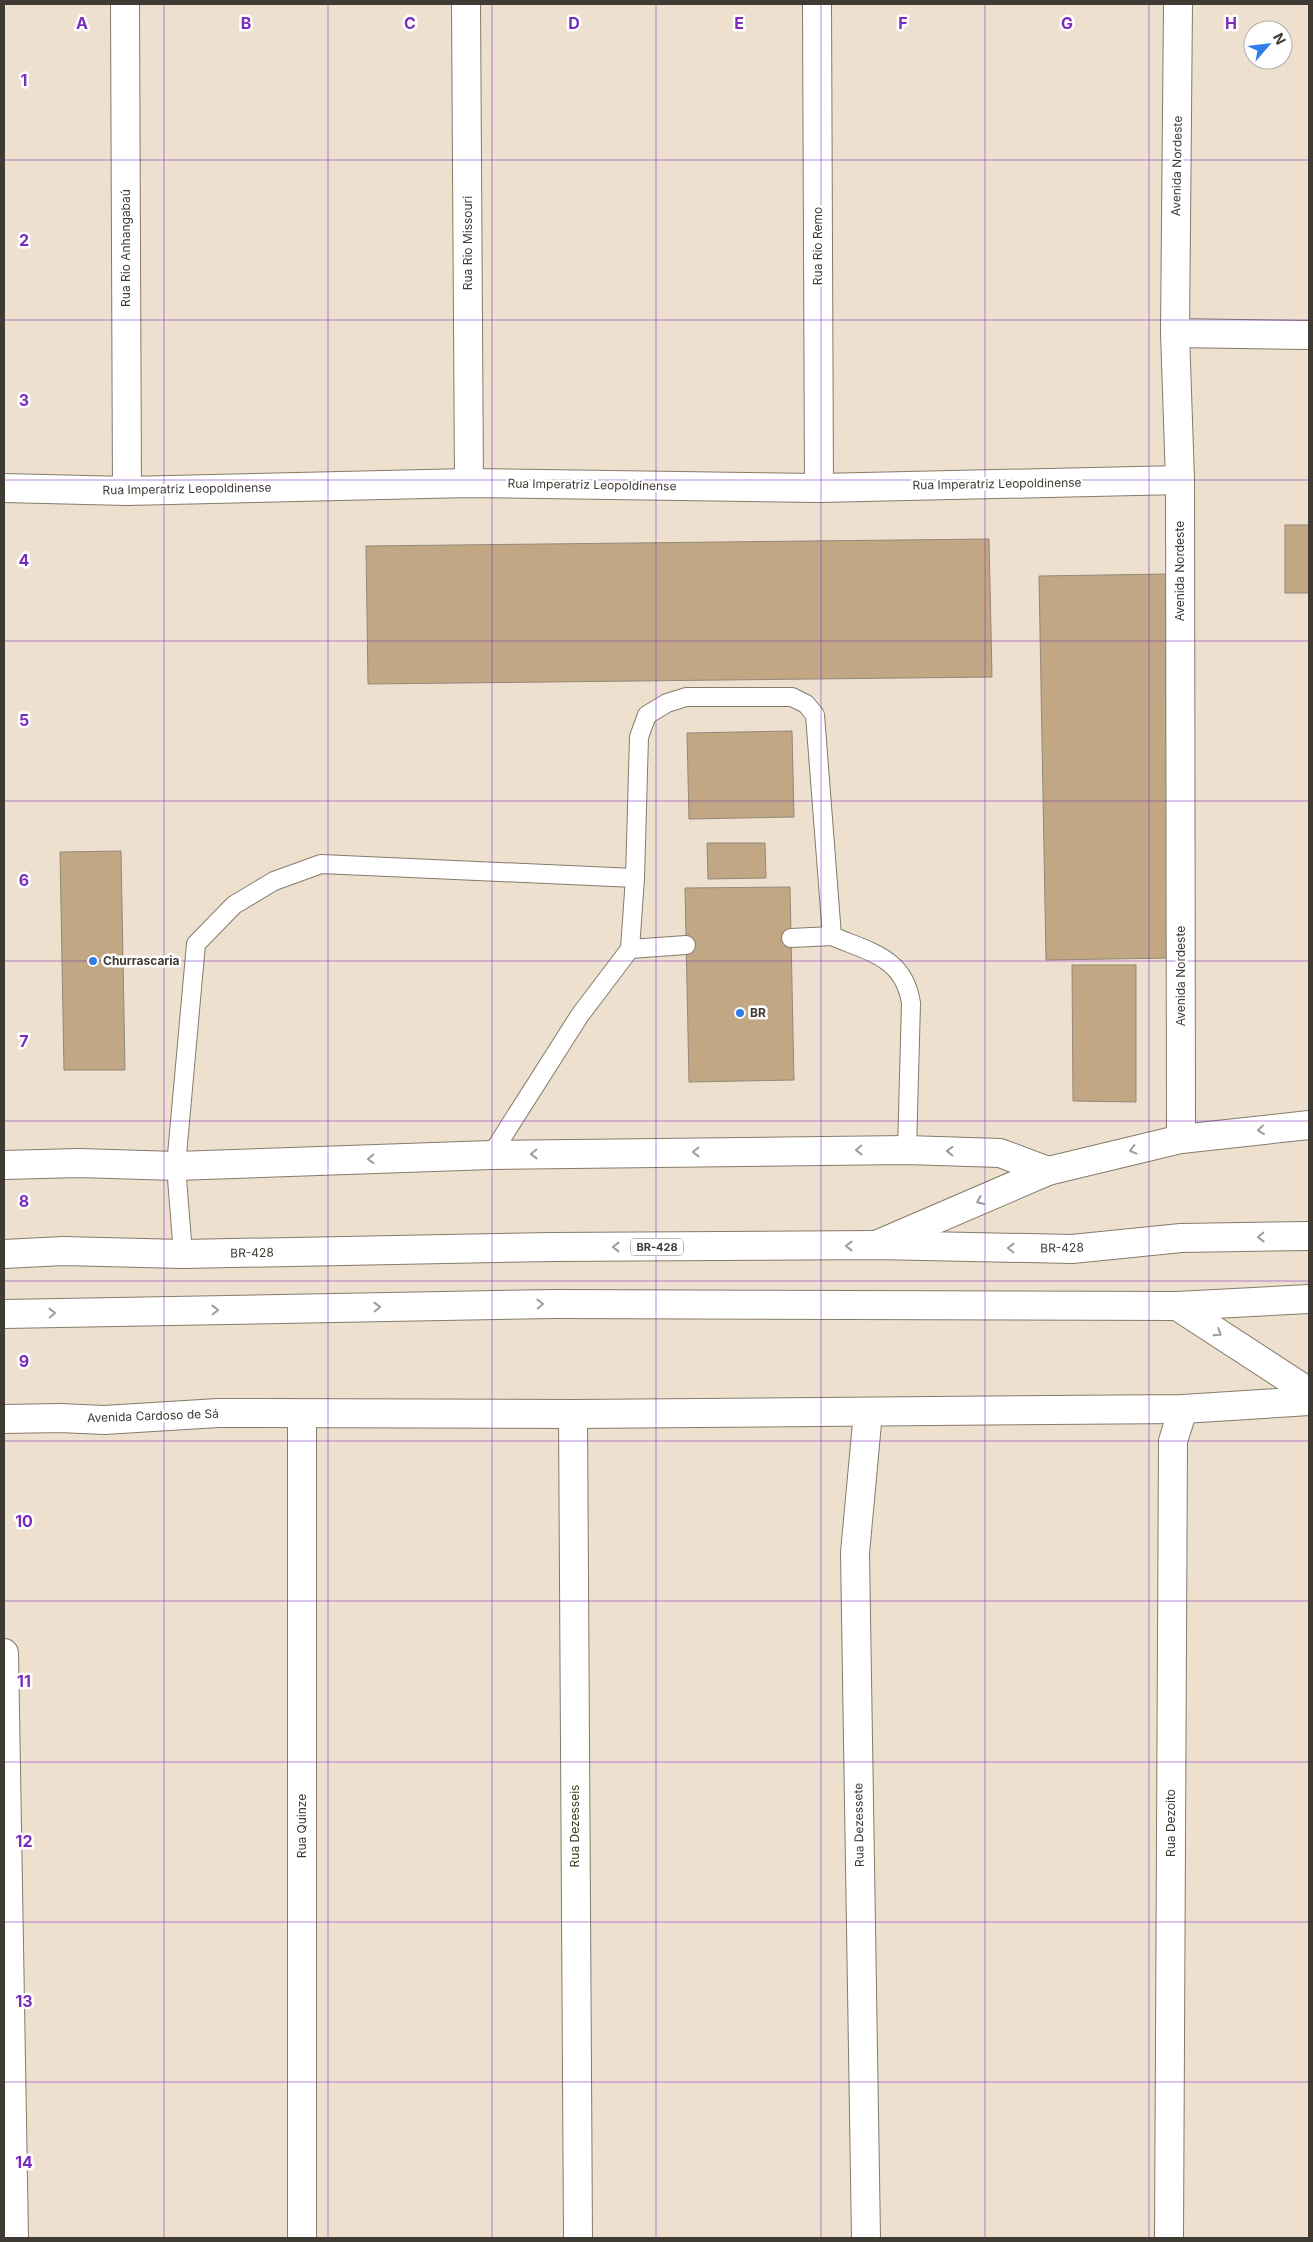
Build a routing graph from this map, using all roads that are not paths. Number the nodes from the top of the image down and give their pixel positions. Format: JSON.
{"nodes":[{"id":1,"x":124,"y":4,"type":"edge"},
{"id":2,"x":466,"y":4,"type":"edge"},
{"id":3,"x":817,"y":4,"type":"edge"},
{"id":4,"x":1178,"y":4,"type":"edge"},
{"id":5,"x":1175,"y":333,"type":"junction"},
{"id":6,"x":1309,"y":335,"type":"edge"},
{"id":7,"x":1180,"y":480,"type":"junction"},
{"id":8,"x":469,"y":483,"type":"junction"},
{"id":9,"x":4,"y":488,"type":"edge"},
{"id":10,"x":819,"y":488,"type":"junction"},
{"id":11,"x":127,"y":491,"type":"junction"},
{"id":12,"x":635,"y":878,"type":"junction"},
{"id":13,"x":832,"y":936,"type":"junction"},
{"id":14,"x":791,"y":938,"type":"dead end"},
{"id":15,"x":686,"y":945,"type":"dead end"},
{"id":16,"x":630,"y":949,"type":"junction"},
{"id":17,"x":1309,"y":1125,"type":"edge"},
{"id":18,"x":1181,"y":1139,"type":"junction"},
{"id":19,"x":907,"y":1150,"type":"junction"},
{"id":20,"x":491,"y":1155,"type":"junction"},
{"id":21,"x":4,"y":1165,"type":"edge"},
{"id":22,"x":176,"y":1166,"type":"junction"},
{"id":23,"x":1048,"y":1171,"type":"junction"},
{"id":24,"x":1309,"y":1236,"type":"edge"},
{"id":25,"x":876,"y":1246,"type":"junction"},
{"id":26,"x":4,"y":1254,"type":"edge"},
{"id":27,"x":183,"y":1254,"type":"junction"},
{"id":28,"x":1309,"y":1299,"type":"edge"},
{"id":29,"x":1177,"y":1306,"type":"junction"},
{"id":30,"x":4,"y":1314,"type":"edge"},
{"id":31,"x":1309,"y":1392,"type":"edge"},
{"id":32,"x":1309,"y":1401,"type":"edge"},
{"id":33,"x":1183,"y":1409,"type":"junction"},
{"id":34,"x":868,"y":1412,"type":"junction"},
{"id":35,"x":302,"y":1414,"type":"junction"},
{"id":36,"x":573,"y":1414,"type":"junction"},
{"id":37,"x":4,"y":1419,"type":"edge"},
{"id":38,"x":4,"y":1653,"type":"edge"},
{"id":39,"x":14,"y":2238,"type":"edge"},
{"id":40,"x":302,"y":2238,"type":"edge"},
{"id":41,"x":578,"y":2238,"type":"edge"},
{"id":42,"x":866,"y":2238,"type":"edge"},
{"id":43,"x":1169,"y":2238,"type":"edge"}],
"edges":[{"from":1,"to":11,"type":"main road","name":"Rua Rio Anhangabaú"},
{"from":2,"to":8,"type":"main road","name":"Rua Rio Missouri"},
{"from":3,"to":10,"type":"main road","name":"Rua Rio Remo"},
{"from":4,"to":5,"type":"main road","name":"Avenida Nordeste"},
{"from":5,"to":6,"type":"main road"},
{"from":5,"to":7,"type":"main road","name":"Avenida Nordeste"},
{"from":7,"to":10,"type":"main road","name":"Rua Imperatriz Leopoldinense"},
{"from":7,"to":18,"type":"main road","name":"Avenida Nordeste"},
{"from":8,"to":10,"type":"main road","name":"Rua Imperatriz Leopoldinense"},
{"from":8,"to":11,"type":"main road","name":"Rua Imperatriz Leopoldinense"},
{"from":9,"to":11,"type":"main road","name":"Rua Imperatriz Leopoldinense"},
{"from":12,"to":13,"type":"lane"},
{"from":12,"to":16,"type":"lane"},
{"from":12,"to":22,"type":"lane"},
{"from":13,"to":14,"type":"lane"},
{"from":13,"to":19,"type":"lane"},
{"from":15,"to":16,"type":"lane"},
{"from":16,"to":20,"type":"lane"},
{"from":17,"to":18,"type":"main road","one_way":true},
{"from":18,"to":23,"type":"main road","one_way":true},
{"from":19,"to":20,"type":"main road","one_way":true},
{"from":23,"to":19,"type":"main road","one_way":true},
{"from":20,"to":22,"type":"main road","one_way":true},
{"from":21,"to":22,"type":"main road"},
{"from":22,"to":27,"type":"lane"},
{"from":23,"to":25,"type":"main road","one_way":true},
{"from":24,"to":25,"type":"main road","name":"BR-428","number":"BR-428","one_way":true},
{"from":25,"to":27,"type":"main road","name":"BR-428","number":"BR-428","one_way":true},
{"from":26,"to":27,"type":"main road","name":"BR-428","number":"BR-428"},
{"from":28,"to":29,"type":"main road"},
{"from":30,"to":29,"type":"main road","one_way":true},
{"from":29,"to":31,"type":"main road","one_way":true},
{"from":32,"to":33,"type":"main road","name":"Avenida Cardoso de Sá"},
{"from":33,"to":34,"type":"main road","name":"Avenida Cardoso de Sá"},
{"from":33,"to":43,"type":"main road","name":"Rua Dezoito"},
{"from":34,"to":36,"type":"main road","name":"Avenida Cardoso de Sá"},
{"from":34,"to":42,"type":"main road","name":"Rua Dezessete"},
{"from":35,"to":36,"type":"main road","name":"Avenida Cardoso de Sá"},
{"from":35,"to":37,"type":"main road","name":"Avenida Cardoso de Sá"},
{"from":35,"to":40,"type":"main road","name":"Rua Quinze"},
{"from":36,"to":41,"type":"main road","name":"Rua Dezesseis"},
{"from":38,"to":39,"type":"main road"}]}
